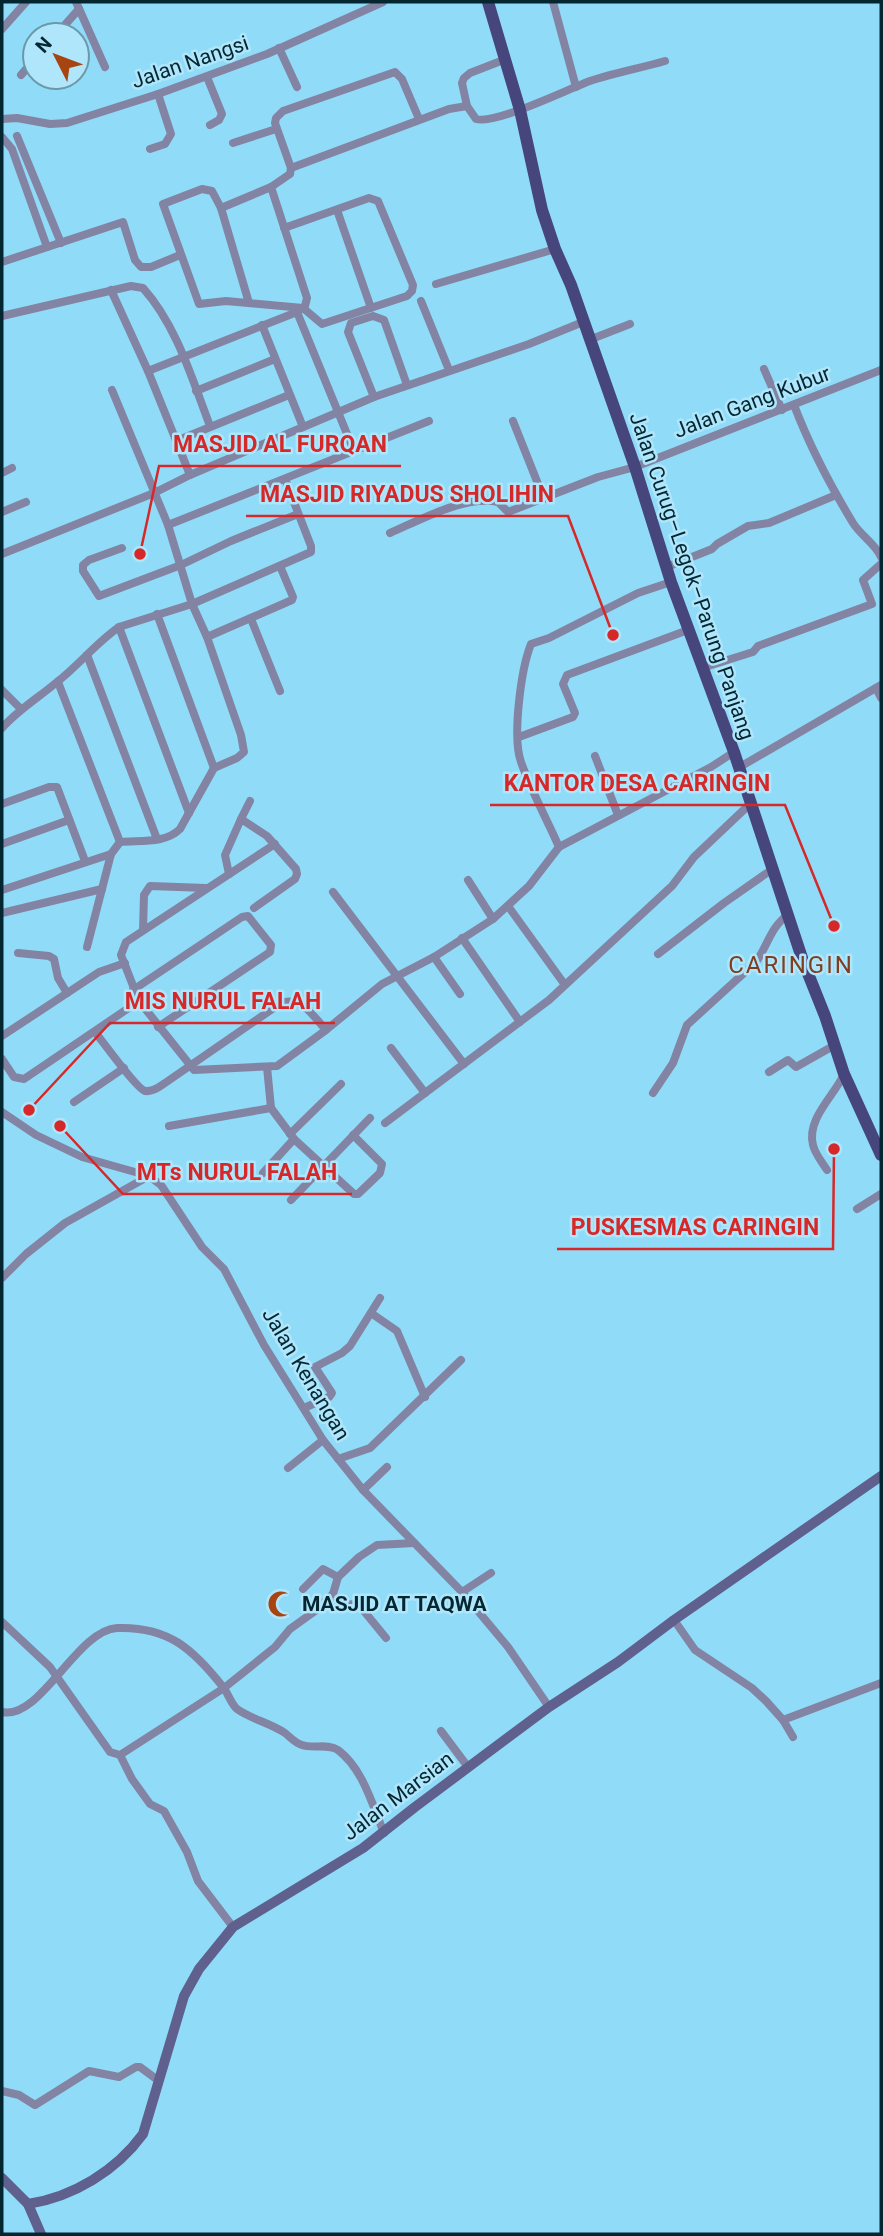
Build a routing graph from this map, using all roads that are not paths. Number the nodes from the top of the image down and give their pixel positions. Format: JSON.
{"nodes":[{"id":1,"x":26,"y":2,"type":"edge"},
{"id":2,"x":383,"y":2,"type":"edge"},
{"id":3,"x":488,"y":2,"type":"edge"},
{"id":4,"x":553,"y":2,"type":"edge"},
{"id":5,"x":78,"y":5,"type":"edge"},
{"id":6,"x":66,"y":21,"type":"edge"},
{"id":7,"x":2,"y":29,"type":"edge"},
{"id":8,"x":279,"y":48,"type":"junction"},
{"id":9,"x":506,"y":59,"type":"junction"},
{"id":10,"x":665,"y":61,"type":"dead end"},
{"id":11,"x":105,"y":66,"type":"dead end"},
{"id":12,"x":206,"y":76,"type":"junction"},
{"id":13,"x":297,"y":87,"type":"dead end"},
{"id":14,"x":576,"y":87,"type":"junction"},
{"id":15,"x":158,"y":93,"type":"junction"},
{"id":16,"x":467,"y":106,"type":"junction"},
{"id":17,"x":520,"y":110,"type":"junction"},
{"id":18,"x":5,"y":118,"type":"edge"},
{"id":19,"x":419,"y":120,"type":"junction"},
{"id":20,"x":210,"y":125,"type":"dead end"},
{"id":21,"x":276,"y":129,"type":"junction"},
{"id":22,"x":16,"y":136,"type":"dead end"},
{"id":23,"x":2,"y":137,"type":"edge"},
{"id":24,"x":233,"y":143,"type":"dead end"},
{"id":25,"x":150,"y":149,"type":"dead end"},
{"id":26,"x":291,"y":168,"type":"junction"},
{"id":27,"x":271,"y":187,"type":"junction"},
{"id":28,"x":221,"y":208,"type":"junction"},
{"id":29,"x":337,"y":210,"type":"junction"},
{"id":30,"x":284,"y":228,"type":"junction"},
{"id":31,"x":54,"y":245,"type":"junction"},
{"id":32,"x":555,"y":250,"type":"junction"},
{"id":33,"x":180,"y":255,"type":"junction"},
{"id":34,"x":2,"y":262,"type":"edge"},
{"id":35,"x":436,"y":284,"type":"dead end"},
{"id":36,"x":111,"y":290,"type":"junction"},
{"id":37,"x":421,"y":302,"type":"dead end"},
{"id":38,"x":249,"y":303,"type":"junction"},
{"id":39,"x":371,"y":308,"type":"junction"},
{"id":40,"x":300,"y":310,"type":"junction"},
{"id":41,"x":2,"y":316,"type":"edge"},
{"id":42,"x":583,"y":321,"type":"junction"},
{"id":43,"x":631,"y":324,"type":"dead end"},
{"id":44,"x":262,"y":325,"type":"junction"},
{"id":45,"x":589,"y":340,"type":"junction"},
{"id":46,"x":183,"y":356,"type":"junction"},
{"id":47,"x":275,"y":359,"type":"junction"},
{"id":48,"x":764,"y":369,"type":"dead end"},
{"id":49,"x":449,"y":370,"type":"junction"},
{"id":50,"x":881,"y":370,"type":"edge"},
{"id":51,"x":148,"y":372,"type":"junction"},
{"id":52,"x":407,"y":385,"type":"junction"},
{"id":53,"x":112,"y":390,"type":"dead end"},
{"id":54,"x":196,"y":391,"type":"junction"},
{"id":55,"x":289,"y":395,"type":"junction"},
{"id":56,"x":374,"y":397,"type":"junction"},
{"id":57,"x":794,"y":405,"type":"junction"},
{"id":58,"x":782,"y":410,"type":"junction"},
{"id":59,"x":338,"y":412,"type":"junction"},
{"id":60,"x":429,"y":421,"type":"dead end"},
{"id":61,"x":513,"y":421,"type":"dead end"},
{"id":62,"x":210,"y":426,"type":"junction"},
{"id":63,"x":303,"y":427,"type":"junction"},
{"id":64,"x":176,"y":441,"type":"junction"},
{"id":65,"x":354,"y":451,"type":"junction"},
{"id":66,"x":635,"y":467,"type":"junction"},
{"id":67,"x":12,"y":468,"type":"dead end"},
{"id":68,"x":2,"y":473,"type":"edge"},
{"id":69,"x":190,"y":475,"type":"junction"},
{"id":70,"x":285,"y":479,"type":"junction"},
{"id":71,"x":154,"y":493,"type":"junction"},
{"id":72,"x":836,"y":495,"type":"junction"},
{"id":73,"x":544,"y":499,"type":"junction"},
{"id":74,"x":26,"y":502,"type":"dead end"},
{"id":75,"x":2,"y":512,"type":"edge"},
{"id":76,"x":298,"y":514,"type":"junction"},
{"id":77,"x":168,"y":525,"type":"junction"},
{"id":78,"x":390,"y":533,"type":"dead end"},
{"id":79,"x":122,"y":548,"type":"dead end"},
{"id":80,"x":2,"y":554,"type":"edge"},
{"id":81,"x":881,"y":557,"type":"edge"},
{"id":82,"x":881,"y":564,"type":"edge"},
{"id":83,"x":181,"y":565,"type":"junction"},
{"id":84,"x":281,"y":566,"type":"junction"},
{"id":85,"x":667,"y":567,"type":"junction"},
{"id":86,"x":671,"y":582,"type":"junction"},
{"id":87,"x":192,"y":604,"type":"junction"},
{"id":88,"x":157,"y":614,"type":"junction"},
{"id":89,"x":251,"y":619,"type":"junction"},
{"id":90,"x":118,"y":627,"type":"junction"},
{"id":91,"x":688,"y":630,"type":"junction"},
{"id":92,"x":207,"y":637,"type":"junction"},
{"id":93,"x":87,"y":655,"type":"junction"},
{"id":94,"x":702,"y":668,"type":"junction"},
{"id":95,"x":58,"y":682,"type":"junction"},
{"id":96,"x":879,"y":687,"type":"edge"},
{"id":97,"x":2,"y":690,"type":"edge"},
{"id":98,"x":280,"y":691,"type":"dead end"},
{"id":99,"x":881,"y":698,"type":"edge"},
{"id":100,"x":21,"y":709,"type":"junction"},
{"id":101,"x":2,"y":728,"type":"edge"},
{"id":102,"x":519,"y":737,"type":"junction"},
{"id":103,"x":734,"y":752,"type":"junction"},
{"id":104,"x":595,"y":756,"type":"dead end"},
{"id":105,"x":214,"y":768,"type":"junction"},
{"id":106,"x":738,"y":768,"type":"junction"},
{"id":107,"x":250,"y":801,"type":"dead end"},
{"id":108,"x":751,"y":803,"type":"junction"},
{"id":109,"x":2,"y":804,"type":"edge"},
{"id":110,"x":189,"y":813,"type":"junction"},
{"id":111,"x":618,"y":815,"type":"junction"},
{"id":112,"x":241,"y":819,"type":"junction"},
{"id":113,"x":69,"y":820,"type":"junction"},
{"id":114,"x":157,"y":839,"type":"junction"},
{"id":115,"x":120,"y":842,"type":"junction"},
{"id":116,"x":2,"y":844,"type":"edge"},
{"id":117,"x":275,"y":844,"type":"junction"},
{"id":118,"x":559,"y":847,"type":"junction"},
{"id":119,"x":111,"y":855,"type":"junction"},
{"id":120,"x":85,"y":861,"type":"junction"},
{"id":121,"x":774,"y":868,"type":"junction"},
{"id":122,"x":229,"y":874,"type":"junction"},
{"id":123,"x":468,"y":880,"type":"dead end"},
{"id":124,"x":206,"y":888,"type":"junction"},
{"id":125,"x":102,"y":889,"type":"junction"},
{"id":126,"x":2,"y":890,"type":"edge"},
{"id":127,"x":333,"y":892,"type":"dead end"},
{"id":128,"x":508,"y":906,"type":"junction"},
{"id":129,"x":254,"y":908,"type":"dead end"},
{"id":130,"x":2,"y":913,"type":"edge"},
{"id":131,"x":789,"y":914,"type":"junction"},
{"id":132,"x":493,"y":919,"type":"junction"},
{"id":133,"x":144,"y":930,"type":"junction"},
{"id":134,"x":462,"y":938,"type":"junction"},
{"id":135,"x":87,"y":947,"type":"dead end"},
{"id":136,"x":18,"y":953,"type":"dead end"},
{"id":137,"x":658,"y":954,"type":"dead end"},
{"id":138,"x":434,"y":957,"type":"junction"},
{"id":139,"x":125,"y":964,"type":"junction"},
{"id":140,"x":398,"y":976,"type":"junction"},
{"id":141,"x":565,"y":985,"type":"junction"},
{"id":142,"x":133,"y":990,"type":"junction"},
{"id":143,"x":67,"y":993,"type":"junction"},
{"id":144,"x":460,"y":993,"type":"dead end"},
{"id":145,"x":139,"y":1001,"type":"junction"},
{"id":146,"x":520,"y":1022,"type":"junction"},
{"id":147,"x":158,"y":1027,"type":"junction"},
{"id":148,"x":326,"y":1030,"type":"junction"},
{"id":149,"x":95,"y":1032,"type":"junction"},
{"id":150,"x":2,"y":1036,"type":"edge"},
{"id":151,"x":835,"y":1045,"type":"junction"},
{"id":152,"x":391,"y":1048,"type":"dead end"},
{"id":153,"x":2,"y":1059,"type":"edge"},
{"id":154,"x":464,"y":1064,"type":"junction"},
{"id":155,"x":189,"y":1066,"type":"junction"},
{"id":156,"x":267,"y":1067,"type":"junction"},
{"id":157,"x":124,"y":1068,"type":"junction"},
{"id":158,"x":769,"y":1072,"type":"dead end"},
{"id":159,"x":844,"y":1074,"type":"junction"},
{"id":160,"x":341,"y":1084,"type":"dead end"},
{"id":161,"x":425,"y":1093,"type":"junction"},
{"id":162,"x":653,"y":1093,"type":"dead end"},
{"id":163,"x":74,"y":1102,"type":"dead end"},
{"id":164,"x":271,"y":1108,"type":"junction"},
{"id":165,"x":2,"y":1113,"type":"edge"},
{"id":166,"x":370,"y":1118,"type":"dead end"},
{"id":167,"x":386,"y":1123,"type":"dead end"},
{"id":168,"x":169,"y":1126,"type":"dead end"},
{"id":169,"x":353,"y":1135,"type":"junction"},
{"id":170,"x":292,"y":1137,"type":"junction"},
{"id":171,"x":881,"y":1155,"type":"edge"},
{"id":172,"x":322,"y":1166,"type":"junction"},
{"id":173,"x":827,"y":1170,"type":"dead end"},
{"id":174,"x":263,"y":1173,"type":"dead end"},
{"id":175,"x":149,"y":1176,"type":"junction"},
{"id":176,"x":881,"y":1194,"type":"edge"},
{"id":177,"x":291,"y":1200,"type":"dead end"},
{"id":178,"x":857,"y":1209,"type":"dead end"},
{"id":179,"x":2,"y":1278,"type":"edge"},
{"id":180,"x":380,"y":1298,"type":"dead end"},
{"id":181,"x":371,"y":1313,"type":"junction"},
{"id":182,"x":461,"y":1360,"type":"dead end"},
{"id":183,"x":425,"y":1397,"type":"junction"},
{"id":184,"x":304,"y":1408,"type":"junction"},
{"id":185,"x":323,"y":1440,"type":"junction"},
{"id":186,"x":338,"y":1459,"type":"junction"},
{"id":187,"x":387,"y":1467,"type":"dead end"},
{"id":188,"x":288,"y":1468,"type":"dead end"},
{"id":189,"x":881,"y":1476,"type":"edge"},
{"id":190,"x":363,"y":1490,"type":"junction"},
{"id":191,"x":414,"y":1543,"type":"junction"},
{"id":192,"x":491,"y":1573,"type":"dead end"},
{"id":193,"x":338,"y":1577,"type":"junction"},
{"id":194,"x":303,"y":1589,"type":"dead end"},
{"id":195,"x":462,"y":1592,"type":"junction"},
{"id":196,"x":324,"y":1602,"type":"junction"},
{"id":197,"x":674,"y":1620,"type":"junction"},
{"id":198,"x":2,"y":1622,"type":"edge"},
{"id":199,"x":386,"y":1638,"type":"dead end"},
{"id":200,"x":56,"y":1678,"type":"junction"},
{"id":201,"x":881,"y":1683,"type":"edge"},
{"id":202,"x":224,"y":1688,"type":"junction"},
{"id":203,"x":549,"y":1707,"type":"junction"},
{"id":204,"x":2,"y":1712,"type":"edge"},
{"id":205,"x":783,"y":1720,"type":"junction"},
{"id":206,"x":441,"y":1731,"type":"dead end"},
{"id":207,"x":793,"y":1737,"type":"dead end"},
{"id":208,"x":120,"y":1755,"type":"junction"},
{"id":209,"x":468,"y":1767,"type":"junction"},
{"id":210,"x":384,"y":1833,"type":"junction"},
{"id":211,"x":233,"y":1927,"type":"junction"},
{"id":212,"x":159,"y":2081,"type":"junction"},
{"id":213,"x":2,"y":2091,"type":"edge"},
{"id":214,"x":2,"y":2178,"type":"edge"},
{"id":215,"x":27,"y":2204,"type":"junction"},
{"id":216,"x":36,"y":2232,"type":"edge"}],
"edges":[{"from":1,"to":7,"type":"street"},
{"from":2,"to":8,"type":"street","name":"Jalan Nangsi"},
{"from":3,"to":9,"type":"main road","name":"Jalan Curug–Legok–Parung Panjang"},
{"from":4,"to":14,"type":"street"},
{"from":5,"to":6,"type":"street"},
{"from":5,"to":11,"type":"street"},
{"from":8,"to":12,"type":"street","name":"Jalan Nangsi"},
{"from":8,"to":13,"type":"street"},
{"from":9,"to":16,"type":"street"},
{"from":9,"to":17,"type":"main road","name":"Jalan Curug–Legok–Parung Panjang"},
{"from":10,"to":14,"type":"street"},
{"from":12,"to":15,"type":"street","name":"Jalan Nangsi"},
{"from":12,"to":20,"type":"street"},
{"from":14,"to":17,"type":"street"},
{"from":15,"to":18,"type":"street","name":"Jalan Nangsi"},
{"from":15,"to":25,"type":"street"},
{"from":16,"to":17,"type":"street"},
{"from":16,"to":19,"type":"street"},
{"from":17,"to":32,"type":"main road","name":"Jalan Curug–Legok–Parung Panjang"},
{"from":19,"to":21,"type":"street"},
{"from":19,"to":26,"type":"street"},
{"from":21,"to":24,"type":"street"},
{"from":21,"to":26,"type":"street"},
{"from":22,"to":31,"type":"street"},
{"from":23,"to":31,"type":"street"},
{"from":26,"to":27,"type":"street"},
{"from":27,"to":28,"type":"street"},
{"from":27,"to":30,"type":"street"},
{"from":28,"to":33,"type":"street"},
{"from":28,"to":38,"type":"street"},
{"from":29,"to":30,"type":"street"},
{"from":29,"to":39,"type":"street"},
{"from":29,"to":39,"type":"street"},
{"from":30,"to":40,"type":"street"},
{"from":31,"to":33,"type":"street"},
{"from":31,"to":34,"type":"street"},
{"from":32,"to":35,"type":"street"},
{"from":32,"to":42,"type":"main road","name":"Jalan Curug–Legok–Parung Panjang"},
{"from":33,"to":38,"type":"street"},
{"from":36,"to":41,"type":"street"},
{"from":36,"to":46,"type":"street"},
{"from":36,"to":51,"type":"street"},
{"from":37,"to":49,"type":"street"},
{"from":38,"to":40,"type":"street"},
{"from":39,"to":40,"type":"street"},
{"from":40,"to":44,"type":"street"},
{"from":40,"to":59,"type":"street"},
{"from":42,"to":45,"type":"main road","name":"Jalan Curug–Legok–Parung Panjang"},
{"from":42,"to":49,"type":"street"},
{"from":43,"to":45,"type":"street"},
{"from":44,"to":46,"type":"street"},
{"from":44,"to":47,"type":"street"},
{"from":45,"to":66,"type":"main road","name":"Jalan Curug–Legok–Parung Panjang"},
{"from":46,"to":51,"type":"street"},
{"from":46,"to":54,"type":"street"},
{"from":47,"to":54,"type":"street"},
{"from":47,"to":55,"type":"street"},
{"from":48,"to":58,"type":"street"},
{"from":49,"to":52,"type":"street"},
{"from":50,"to":57,"type":"street","name":"Jalan Gang Kubur"},
{"from":51,"to":64,"type":"street"},
{"from":52,"to":56,"type":"street"},
{"from":52,"to":56,"type":"street"},
{"from":53,"to":71,"type":"street"},
{"from":54,"to":62,"type":"street"},
{"from":55,"to":62,"type":"street"},
{"from":55,"to":63,"type":"street"},
{"from":56,"to":59,"type":"street"},
{"from":57,"to":58,"type":"street","name":"Jalan Gang Kubur"},
{"from":57,"to":72,"type":"street"},
{"from":58,"to":66,"type":"street","name":"Jalan Gang Kubur"},
{"from":59,"to":63,"type":"street"},
{"from":59,"to":65,"type":"street"},
{"from":60,"to":65,"type":"street"},
{"from":61,"to":73,"type":"street"},
{"from":62,"to":64,"type":"street"},
{"from":63,"to":69,"type":"street"},
{"from":64,"to":69,"type":"street"},
{"from":65,"to":70,"type":"street"},
{"from":66,"to":73,"type":"street","name":"Jalan Gang Kubur"},
{"from":66,"to":85,"type":"main road","name":"Jalan Curug–Legok–Parung Panjang"},
{"from":67,"to":68,"type":"street"},
{"from":69,"to":71,"type":"street"},
{"from":70,"to":76,"type":"street"},
{"from":70,"to":77,"type":"street"},
{"from":71,"to":77,"type":"street"},
{"from":71,"to":80,"type":"street"},
{"from":72,"to":81,"type":"street"},
{"from":72,"to":85,"type":"street"},
{"from":73,"to":78,"type":"street","name":"Jalan Gang Kubur"},
{"from":74,"to":75,"type":"street"},
{"from":76,"to":83,"type":"street"},
{"from":76,"to":84,"type":"street"},
{"from":77,"to":83,"type":"street"},
{"from":79,"to":83,"type":"street"},
{"from":82,"to":94,"type":"street"},
{"from":83,"to":87,"type":"street"},
{"from":84,"to":87,"type":"street"},
{"from":84,"to":89,"type":"street"},
{"from":85,"to":86,"type":"main road","name":"Jalan Curug–Legok–Parung Panjang"},
{"from":86,"to":91,"type":"main road","name":"Jalan Curug–Legok–Parung Panjang"},
{"from":86,"to":102,"type":"street"},
{"from":87,"to":88,"type":"street"},
{"from":87,"to":92,"type":"street"},
{"from":88,"to":90,"type":"street"},
{"from":88,"to":105,"type":"street"},
{"from":89,"to":92,"type":"street"},
{"from":89,"to":98,"type":"street"},
{"from":90,"to":93,"type":"street"},
{"from":90,"to":110,"type":"street"},
{"from":91,"to":94,"type":"main road","name":"Jalan Curug–Legok–Parung Panjang"},
{"from":91,"to":102,"type":"street"},
{"from":92,"to":105,"type":"street"},
{"from":93,"to":95,"type":"street"},
{"from":93,"to":114,"type":"street"},
{"from":94,"to":103,"type":"main road","name":"Jalan Curug–Legok–Parung Panjang"},
{"from":95,"to":100,"type":"street"},
{"from":95,"to":115,"type":"street"},
{"from":96,"to":99,"type":"street"},
{"from":96,"to":106,"type":"street"},
{"from":97,"to":100,"type":"street"},
{"from":100,"to":101,"type":"street"},
{"from":102,"to":118,"type":"street"},
{"from":103,"to":106,"type":"main road","name":"Jalan Curug–Legok–Parung Panjang"},
{"from":103,"to":111,"type":"street"},
{"from":104,"to":111,"type":"street"},
{"from":105,"to":110,"type":"street"},
{"from":106,"to":108,"type":"main road","name":"Jalan Curug–Legok–Parung Panjang"},
{"from":107,"to":112,"type":"street"},
{"from":108,"to":121,"type":"main road","name":"Jalan Curug–Legok–Parung Panjang"},
{"from":108,"to":141,"type":"street"},
{"from":109,"to":113,"type":"street"},
{"from":110,"to":114,"type":"street"},
{"from":111,"to":118,"type":"street"},
{"from":112,"to":117,"type":"street"},
{"from":112,"to":122,"type":"street"},
{"from":113,"to":116,"type":"street"},
{"from":113,"to":120,"type":"street"},
{"from":114,"to":115,"type":"street"},
{"from":115,"to":119,"type":"street"},
{"from":117,"to":122,"type":"street"},
{"from":117,"to":129,"type":"street"},
{"from":118,"to":128,"type":"street"},
{"from":119,"to":120,"type":"street"},
{"from":119,"to":125,"type":"street"},
{"from":120,"to":126,"type":"street"},
{"from":121,"to":131,"type":"main road","name":"Jalan Curug–Legok–Parung Panjang"},
{"from":121,"to":137,"type":"street"},
{"from":122,"to":124,"type":"street"},
{"from":123,"to":132,"type":"street"},
{"from":124,"to":133,"type":"street"},
{"from":124,"to":133,"type":"street"},
{"from":125,"to":130,"type":"street"},
{"from":125,"to":135,"type":"street"},
{"from":127,"to":140,"type":"street"},
{"from":128,"to":132,"type":"street"},
{"from":128,"to":141,"type":"street"},
{"from":131,"to":151,"type":"main road","name":"Jalan Curug–Legok–Parung Panjang"},
{"from":131,"to":162,"type":"street"},
{"from":132,"to":134,"type":"street"},
{"from":133,"to":139,"type":"street"},
{"from":134,"to":138,"type":"street"},
{"from":134,"to":146,"type":"street"},
{"from":136,"to":143,"type":"street"},
{"from":138,"to":140,"type":"street"},
{"from":138,"to":144,"type":"street"},
{"from":139,"to":142,"type":"street"},
{"from":139,"to":143,"type":"street"},
{"from":140,"to":148,"type":"street"},
{"from":140,"to":154,"type":"street"},
{"from":141,"to":146,"type":"street"},
{"from":142,"to":145,"type":"street"},
{"from":142,"to":147,"type":"street"},
{"from":143,"to":150,"type":"street"},
{"from":145,"to":147,"type":"street"},
{"from":145,"to":149,"type":"street"},
{"from":146,"to":154,"type":"street"},
{"from":147,"to":155,"type":"street"},
{"from":148,"to":155,"type":"street"},
{"from":148,"to":156,"type":"street"},
{"from":149,"to":153,"type":"street"},
{"from":149,"to":157,"type":"street"},
{"from":151,"to":158,"type":"street"},
{"from":151,"to":159,"type":"main road","name":"Jalan Curug–Legok–Parung Panjang"},
{"from":152,"to":161,"type":"street"},
{"from":154,"to":161,"type":"street"},
{"from":155,"to":156,"type":"street"},
{"from":155,"to":157,"type":"street"},
{"from":156,"to":164,"type":"street"},
{"from":157,"to":163,"type":"street"},
{"from":159,"to":171,"type":"main road","name":"Jalan Curug–Legok–Parung Panjang"},
{"from":159,"to":173,"type":"street"},
{"from":160,"to":170,"type":"street"},
{"from":161,"to":167,"type":"street"},
{"from":164,"to":168,"type":"street"},
{"from":164,"to":170,"type":"street"},
{"from":165,"to":175,"type":"street"},
{"from":166,"to":169,"type":"street"},
{"from":169,"to":172,"type":"street"},
{"from":169,"to":172,"type":"street"},
{"from":170,"to":172,"type":"street"},
{"from":170,"to":174,"type":"street"},
{"from":172,"to":177,"type":"street"},
{"from":175,"to":179,"type":"street"},
{"from":175,"to":184,"type":"street","name":"Jalan Kenangan"},
{"from":176,"to":178,"type":"street"},
{"from":180,"to":181,"type":"street"},
{"from":181,"to":183,"type":"street"},
{"from":181,"to":184,"type":"street"},
{"from":182,"to":183,"type":"street"},
{"from":183,"to":186,"type":"street"},
{"from":184,"to":185,"type":"street","name":"Jalan Kenangan"},
{"from":185,"to":186,"type":"street","name":"Jalan Kenangan"},
{"from":185,"to":188,"type":"street"},
{"from":186,"to":190,"type":"street","name":"Jalan Kenangan"},
{"from":187,"to":190,"type":"street"},
{"from":189,"to":197,"type":"street","name":"Jalan Marsian"},
{"from":190,"to":191,"type":"street","name":"Jalan Kenangan"},
{"from":191,"to":193,"type":"street"},
{"from":191,"to":195,"type":"street","name":"Jalan Kenangan"},
{"from":192,"to":195,"type":"street"},
{"from":193,"to":194,"type":"street"},
{"from":193,"to":196,"type":"street"},
{"from":195,"to":203,"type":"street","name":"Jalan Kenangan"},
{"from":196,"to":199,"type":"street"},
{"from":196,"to":202,"type":"street"},
{"from":197,"to":203,"type":"street","name":"Jalan Marsian"},
{"from":197,"to":205,"type":"street"},
{"from":198,"to":200,"type":"street"},
{"from":200,"to":202,"type":"street"},
{"from":200,"to":204,"type":"street"},
{"from":200,"to":208,"type":"street"},
{"from":201,"to":205,"type":"street"},
{"from":202,"to":208,"type":"street"},
{"from":202,"to":210,"type":"street"},
{"from":203,"to":209,"type":"street","name":"Jalan Marsian"},
{"from":205,"to":207,"type":"street"},
{"from":206,"to":209,"type":"street"},
{"from":208,"to":211,"type":"street"},
{"from":209,"to":210,"type":"street","name":"Jalan Marsian"},
{"from":210,"to":211,"type":"street","name":"Jalan Marsian"},
{"from":211,"to":212,"type":"street","name":"Jalan Marsian"},
{"from":212,"to":213,"type":"street"},
{"from":212,"to":215,"type":"street","name":"Jalan Marsian"},
{"from":214,"to":215,"type":"street"},
{"from":215,"to":216,"type":"street"}]}
